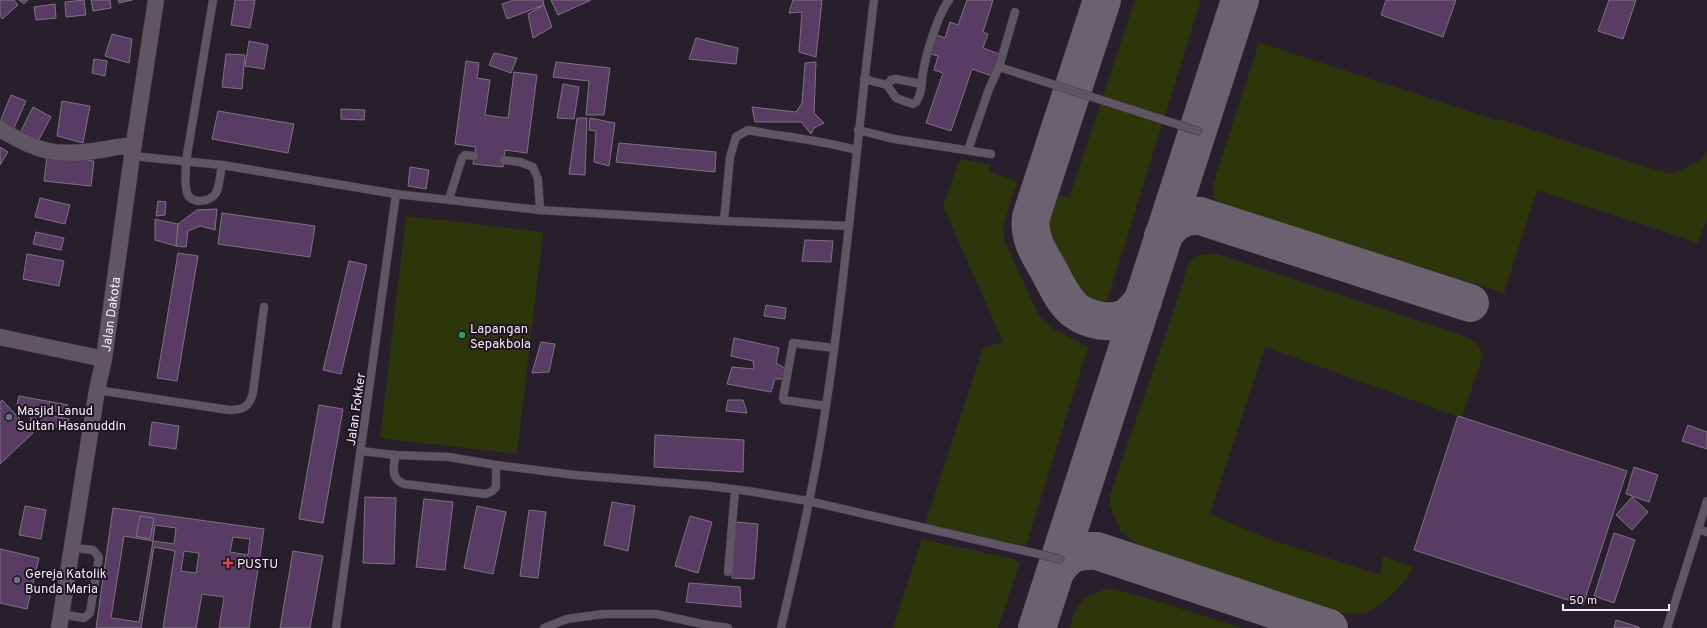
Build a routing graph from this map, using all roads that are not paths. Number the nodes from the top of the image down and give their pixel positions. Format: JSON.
{"nodes":[{"id":1,"x":156,"y":0,"type":"edge"},
{"id":2,"x":213,"y":0,"type":"edge"},
{"id":3,"x":874,"y":0,"type":"edge"},
{"id":4,"x":949,"y":0,"type":"edge"},
{"id":5,"x":1015,"y":12,"type":"dead end"},
{"id":6,"x":999,"y":67,"type":"junction"},
{"id":7,"x":864,"y":79,"type":"junction"},
{"id":8,"x":922,"y":84,"type":"junction"},
{"id":9,"x":887,"y":85,"type":"junction"},
{"id":10,"x":0,"y":129,"type":"edge"},
{"id":11,"x":858,"y":130,"type":"junction"},
{"id":12,"x":1198,"y":131,"type":"dead end"},
{"id":13,"x":856,"y":150,"type":"junction"},
{"id":14,"x":968,"y":150,"type":"junction"},
{"id":15,"x":133,"y":151,"type":"junction"},
{"id":16,"x":990,"y":154,"type":"dead end"},
{"id":17,"x":474,"y":156,"type":"dead end"},
{"id":18,"x":504,"y":160,"type":"dead end"},
{"id":19,"x":186,"y":161,"type":"junction"},
{"id":20,"x":222,"y":165,"type":"junction"},
{"id":21,"x":396,"y":194,"type":"junction"},
{"id":22,"x":449,"y":199,"type":"junction"},
{"id":23,"x":540,"y":210,"type":"junction"},
{"id":24,"x":724,"y":221,"type":"junction"},
{"id":25,"x":849,"y":226,"type":"junction"},
{"id":26,"x":264,"y":307,"type":"dead end"},
{"id":27,"x":0,"y":337,"type":"edge"},
{"id":28,"x":834,"y":348,"type":"junction"},
{"id":29,"x":104,"y":359,"type":"junction"},
{"id":30,"x":97,"y":390,"type":"junction"},
{"id":31,"x":826,"y":406,"type":"junction"},
{"id":32,"x":361,"y":451,"type":"junction"},
{"id":33,"x":395,"y":455,"type":"junction"},
{"id":34,"x":496,"y":465,"type":"junction"},
{"id":35,"x":735,"y":490,"type":"junction"},
{"id":36,"x":808,"y":501,"type":"junction"},
{"id":37,"x":1707,"y":501,"type":"edge"},
{"id":38,"x":1698,"y":529,"type":"junction"},
{"id":39,"x":1707,"y":532,"type":"edge"},
{"id":40,"x":73,"y":548,"type":"junction"},
{"id":41,"x":1060,"y":558,"type":"dead end"},
{"id":42,"x":728,"y":572,"type":"dead end"},
{"id":43,"x":60,"y":621,"type":"edge"},
{"id":44,"x":336,"y":628,"type":"edge"},
{"id":45,"x":544,"y":628,"type":"edge"},
{"id":46,"x":728,"y":628,"type":"edge"},
{"id":47,"x":781,"y":628,"type":"edge"},
{"id":48,"x":1666,"y":628,"type":"edge"}],
"edges":[{"from":1,"to":15,"type":"street","name":"Jalan Dakota"},
{"from":2,"to":19,"type":"lane"},
{"from":3,"to":7,"type":"lane"},
{"from":4,"to":8,"type":"lane"},
{"from":5,"to":6,"type":"lane"},
{"from":6,"to":12,"type":"lane"},
{"from":6,"to":14,"type":"lane"},
{"from":7,"to":9,"type":"lane"},
{"from":7,"to":11,"type":"lane"},
{"from":8,"to":9,"type":"lane"},
{"from":8,"to":9,"type":"lane"},
{"from":10,"to":15,"type":"street"},
{"from":11,"to":13,"type":"lane"},
{"from":11,"to":14,"type":"lane"},
{"from":13,"to":24,"type":"lane"},
{"from":13,"to":25,"type":"lane"},
{"from":14,"to":16,"type":"lane"},
{"from":15,"to":19,"type":"lane"},
{"from":15,"to":29,"type":"street","name":"Jalan Dakota"},
{"from":17,"to":22,"type":"lane"},
{"from":18,"to":23,"type":"lane"},
{"from":19,"to":20,"type":"lane"},
{"from":19,"to":20,"type":"lane"},
{"from":20,"to":21,"type":"lane"},
{"from":21,"to":22,"type":"lane"},
{"from":21,"to":32,"type":"lane","name":"Jalan Fokker"},
{"from":22,"to":23,"type":"lane"},
{"from":23,"to":24,"type":"lane"},
{"from":24,"to":25,"type":"lane"},
{"from":25,"to":28,"type":"lane"},
{"from":26,"to":30,"type":"lane"},
{"from":27,"to":29,"type":"street"},
{"from":28,"to":31,"type":"lane"},
{"from":28,"to":31,"type":"lane"},
{"from":29,"to":30,"type":"street","name":"Jalan Dakota"},
{"from":30,"to":40,"type":"street","name":"Jalan Dakota"},
{"from":31,"to":36,"type":"lane"},
{"from":32,"to":33,"type":"lane"},
{"from":32,"to":44,"type":"lane","name":"Jalan Fokker"},
{"from":33,"to":34,"type":"lane"},
{"from":33,"to":34,"type":"lane"},
{"from":34,"to":35,"type":"lane"},
{"from":35,"to":36,"type":"lane"},
{"from":35,"to":42,"type":"lane"},
{"from":36,"to":41,"type":"lane"},
{"from":36,"to":47,"type":"lane"},
{"from":37,"to":38,"type":"lane"},
{"from":38,"to":39,"type":"lane"},
{"from":38,"to":48,"type":"lane"},
{"from":40,"to":43,"type":"street","name":"Jalan Dakota"},
{"from":40,"to":43,"type":"lane"},
{"from":45,"to":46,"type":"lane"}]}
